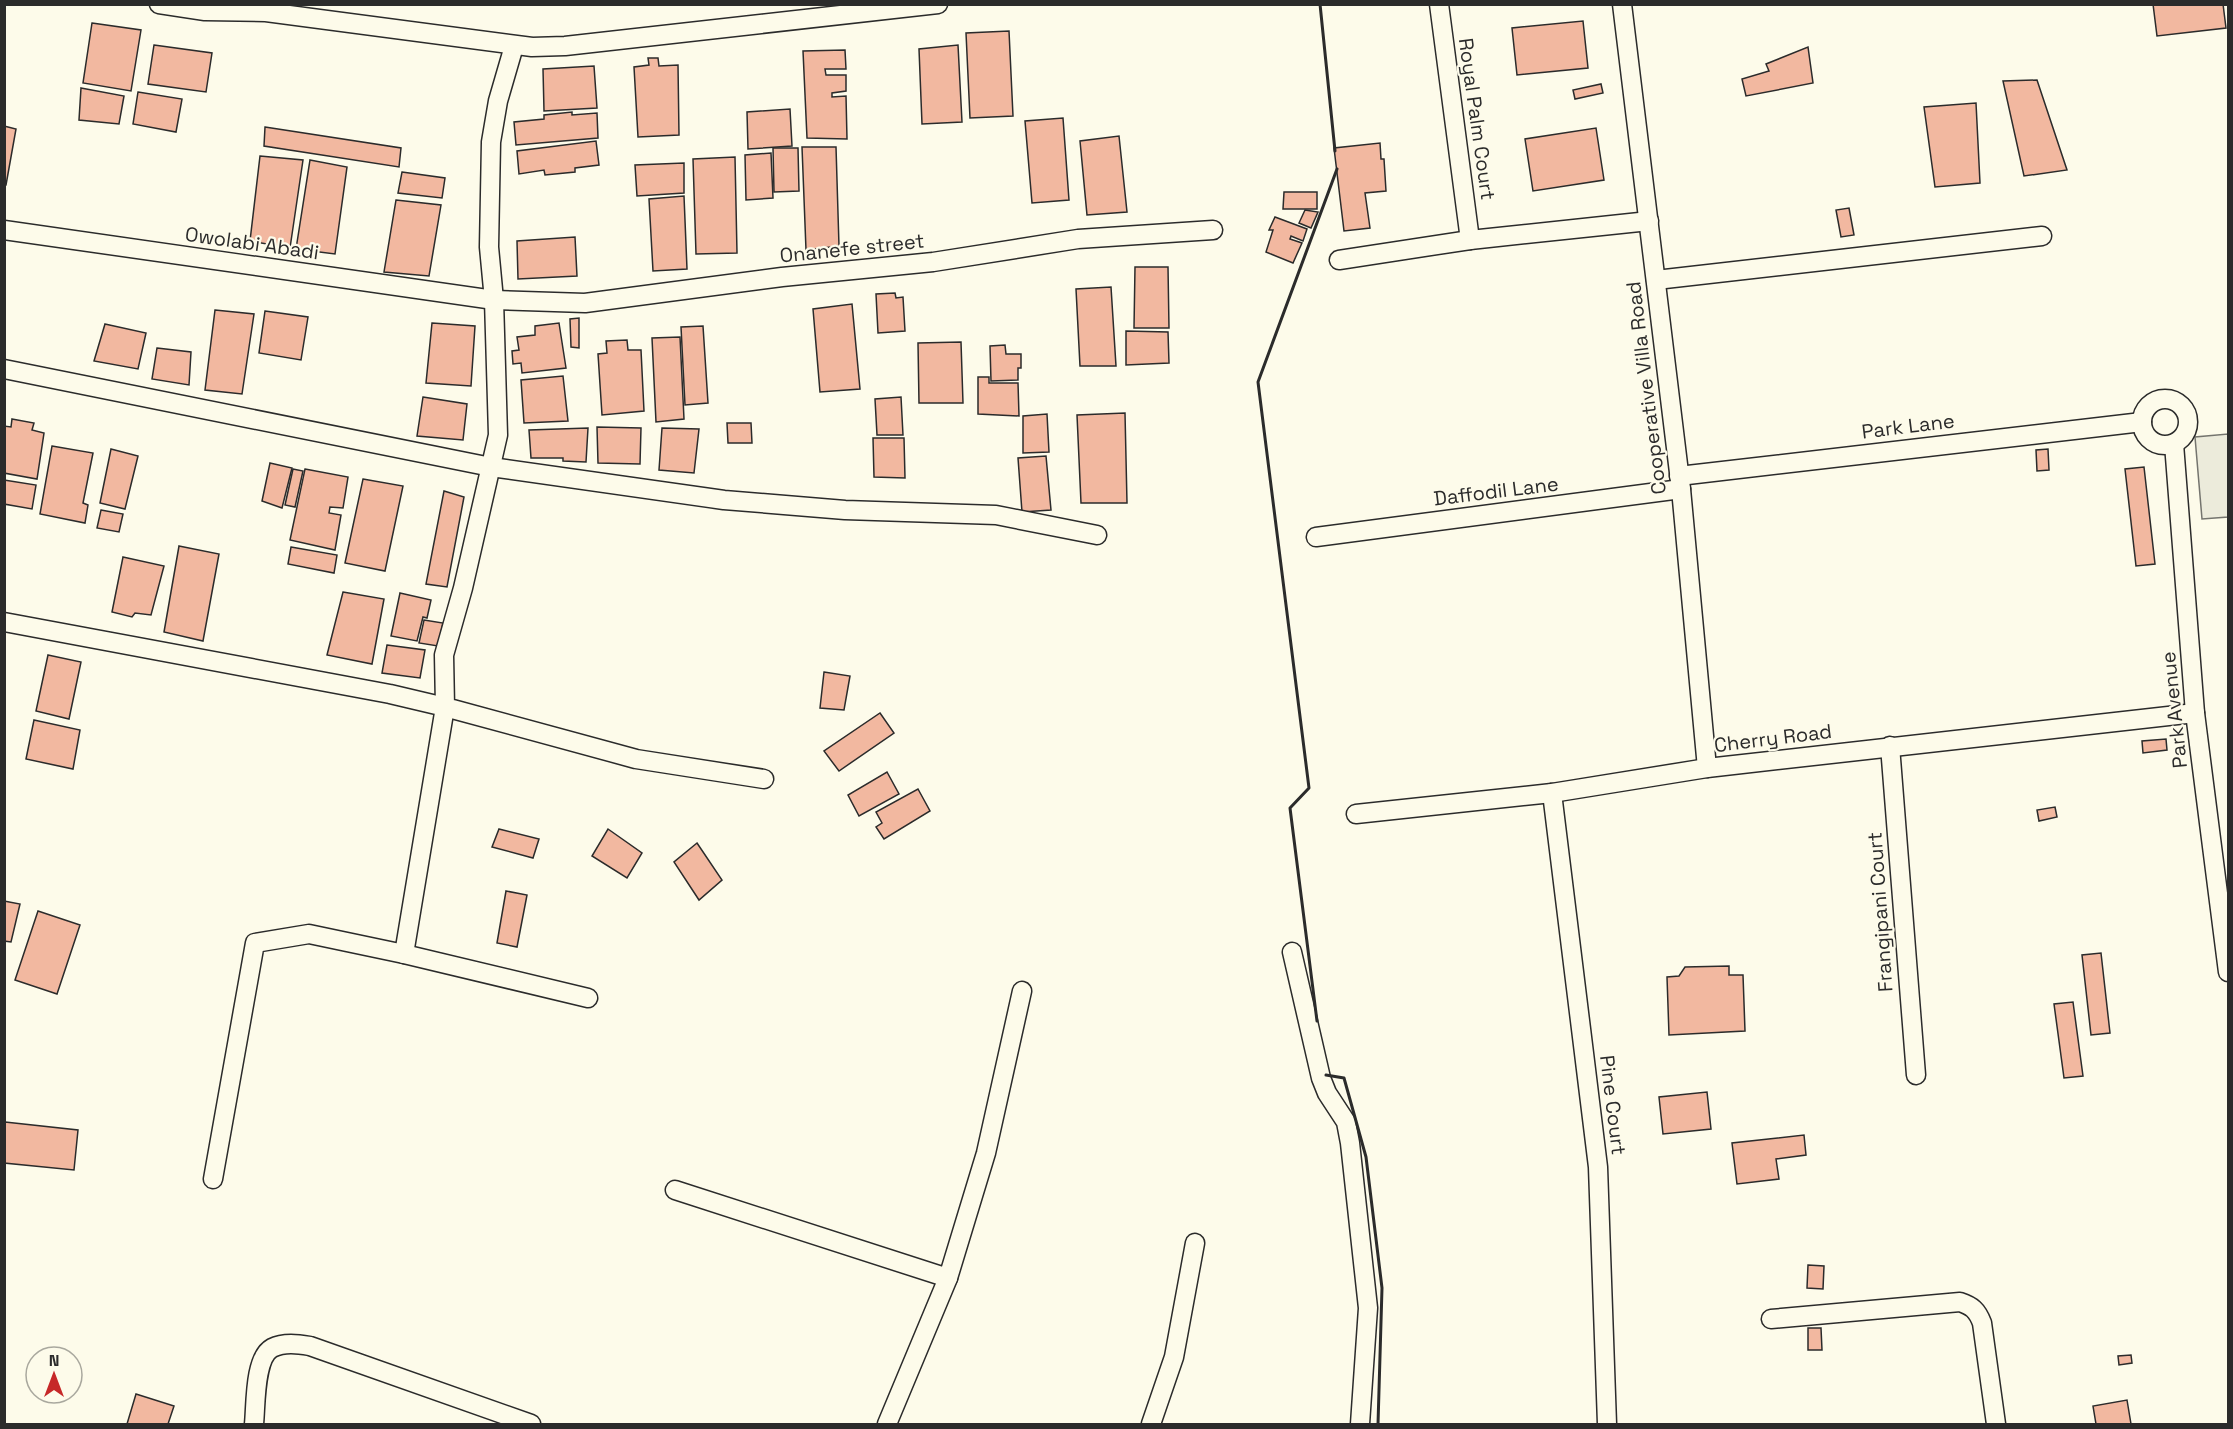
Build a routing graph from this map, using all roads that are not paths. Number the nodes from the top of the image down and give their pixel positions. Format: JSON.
{"nodes":[{"id":1,"x":159,"y":4,"type":"edge"},
{"id":2,"x":938,"y":4,"type":"edge"},
{"id":3,"x":1439,"y":4,"type":"edge"},
{"id":4,"x":1622,"y":4,"type":"edge"},
{"id":5,"x":266,"y":8,"type":"edge"},
{"id":6,"x":514,"y":46,"type":"junction"},
{"id":7,"x":1649,"y":221,"type":"junction"},
{"id":8,"x":4,"y":230,"type":"edge"},
{"id":9,"x":1213,"y":230,"type":"dead end"},
{"id":10,"x":2042,"y":236,"type":"dead end"},
{"id":11,"x":1470,"y":240,"type":"junction"},
{"id":12,"x":1340,"y":260,"type":"dead end"},
{"id":13,"x":1656,"y":280,"type":"junction"},
{"id":14,"x":494,"y":300,"type":"junction"},
{"id":15,"x":4,"y":369,"type":"edge"},
{"id":16,"x":2142,"y":422,"type":"junction"},
{"id":17,"x":2174,"y":444,"type":"junction"},
{"id":18,"x":491,"y":467,"type":"junction"},
{"id":19,"x":1680,"y":483,"type":"junction"},
{"id":20,"x":1097,"y":535,"type":"dead end"},
{"id":21,"x":1316,"y":537,"type":"dead end"},
{"id":22,"x":4,"y":622,"type":"edge"},
{"id":23,"x":445,"y":707,"type":"junction"},
{"id":24,"x":2195,"y":713,"type":"junction"},
{"id":25,"x":1890,"y":746,"type":"junction"},
{"id":26,"x":1707,"y":768,"type":"junction"},
{"id":27,"x":764,"y":779,"type":"dead end"},
{"id":28,"x":1552,"y":793,"type":"junction"},
{"id":29,"x":1356,"y":814,"type":"dead end"},
{"id":30,"x":1292,"y":952,"type":"dead end"},
{"id":31,"x":404,"y":954,"type":"junction"},
{"id":32,"x":2229,"y":972,"type":"edge"},
{"id":33,"x":1022,"y":991,"type":"dead end"},
{"id":34,"x":588,"y":998,"type":"dead end"},
{"id":35,"x":1916,"y":1075,"type":"dead end"},
{"id":36,"x":213,"y":1179,"type":"dead end"},
{"id":37,"x":675,"y":1190,"type":"dead end"},
{"id":38,"x":1195,"y":1243,"type":"dead end"},
{"id":39,"x":948,"y":1278,"type":"junction"},
{"id":40,"x":1770,"y":1319,"type":"dead end"},
{"id":41,"x":506,"y":1420,"type":"edge"},
{"id":42,"x":254,"y":1425,"type":"edge"},
{"id":43,"x":531,"y":1425,"type":"edge"},
{"id":44,"x":887,"y":1425,"type":"edge"},
{"id":45,"x":1151,"y":1425,"type":"edge"},
{"id":46,"x":1360,"y":1425,"type":"edge"},
{"id":47,"x":1607,"y":1425,"type":"edge"},
{"id":48,"x":1996,"y":1425,"type":"edge"}],
"edges":[{"from":1,"to":5,"type":"street"},
{"from":2,"to":6,"type":"street"},
{"from":3,"to":11,"type":"street","name":"Royal Palm Court"},
{"from":4,"to":7,"type":"street","name":"Cooperative Villa Road"},
{"from":5,"to":6,"type":"street"},
{"from":6,"to":14,"type":"street"},
{"from":7,"to":11,"type":"street"},
{"from":7,"to":13,"type":"street","name":"Cooperative Villa Road"},
{"from":8,"to":14,"type":"street","name":"Owolabi Abadi"},
{"from":9,"to":14,"type":"street","name":"Onanefe street"},
{"from":10,"to":13,"type":"street"},
{"from":11,"to":12,"type":"street"},
{"from":13,"to":19,"type":"street","name":"Cooperative Villa Road"},
{"from":14,"to":18,"type":"street"},
{"from":15,"to":18,"type":"street"},
{"from":16,"to":17,"type":"street"},
{"from":16,"to":17,"type":"street"},
{"from":16,"to":19,"type":"street","name":"Park Lane"},
{"from":17,"to":24,"type":"street","name":"Park Avenue"},
{"from":18,"to":20,"type":"street"},
{"from":18,"to":23,"type":"street"},
{"from":19,"to":21,"type":"street","name":"Daffodil Lane"},
{"from":19,"to":26,"type":"street","name":"Cooperative Villa Road"},
{"from":22,"to":23,"type":"street"},
{"from":23,"to":27,"type":"street"},
{"from":23,"to":31,"type":"street"},
{"from":24,"to":25,"type":"street","name":"Cherry Road"},
{"from":24,"to":32,"type":"street","name":"Park Avenue"},
{"from":25,"to":26,"type":"street","name":"Cherry Road"},
{"from":25,"to":35,"type":"street","name":"Frangipani Court"},
{"from":26,"to":28,"type":"street","name":"Cherry Road"},
{"from":28,"to":29,"type":"street","name":"Cherry Road"},
{"from":28,"to":47,"type":"street","name":"Pine Court"},
{"from":30,"to":46,"type":"street"},
{"from":31,"to":34,"type":"street"},
{"from":31,"to":36,"type":"street"},
{"from":33,"to":39,"type":"street"},
{"from":37,"to":39,"type":"street"},
{"from":38,"to":45,"type":"street"},
{"from":39,"to":44,"type":"street"},
{"from":40,"to":48,"type":"street"},
{"from":41,"to":42,"type":"street"},
{"from":41,"to":43,"type":"street"}]}
